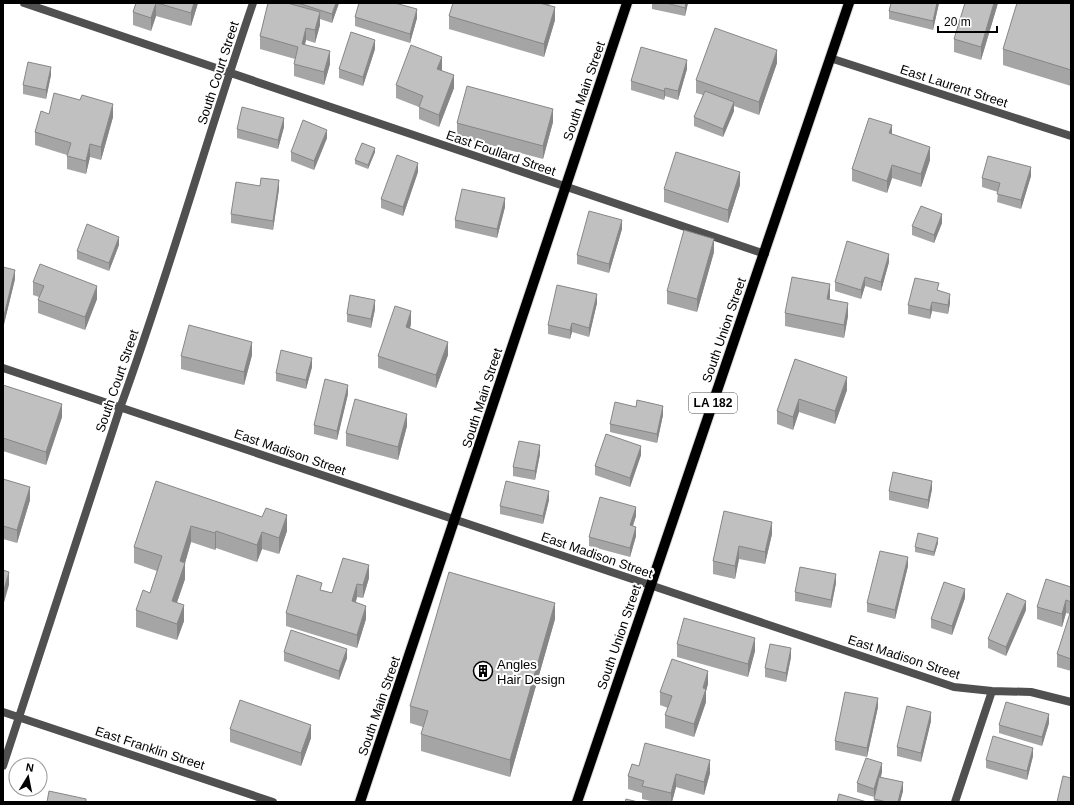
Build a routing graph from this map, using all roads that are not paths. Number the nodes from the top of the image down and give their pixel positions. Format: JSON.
{"nodes":[{"id":1,"x":24,"y":3,"type":"edge"},
{"id":2,"x":253,"y":3,"type":"edge"},
{"id":3,"x":628,"y":3,"type":"edge"},
{"id":4,"x":849,"y":3,"type":"edge"},
{"id":5,"x":830,"y":58,"type":"junction"},
{"id":6,"x":229,"y":73,"type":"junction"},
{"id":7,"x":1071,"y":136,"type":"edge"},
{"id":8,"x":566,"y":188,"type":"junction"},
{"id":9,"x":764,"y":254,"type":"junction"},
{"id":10,"x":3,"y":368,"type":"edge"},
{"id":11,"x":120,"y":408,"type":"junction"},
{"id":12,"x":455,"y":520,"type":"junction"},
{"id":13,"x":650,"y":585,"type":"junction"},
{"id":14,"x":992,"y":691,"type":"junction"},
{"id":15,"x":1071,"y":702,"type":"edge"},
{"id":16,"x":3,"y":712,"type":"edge"},
{"id":17,"x":19,"y":718,"type":"junction"},
{"id":18,"x":3,"y":766,"type":"edge"},
{"id":19,"x":274,"y":802,"type":"edge"},
{"id":20,"x":360,"y":802,"type":"edge"},
{"id":21,"x":577,"y":802,"type":"edge"},
{"id":22,"x":955,"y":802,"type":"edge"}],
"edges":[{"from":1,"to":6,"type":"street","name":"East Foullard Street"},
{"from":2,"to":6,"type":"street","name":"South Court Street"},
{"from":3,"to":8,"type":"main road","name":"South Main Street"},
{"from":4,"to":5,"type":"main road","name":"South Union Street","number":"LA 182"},
{"from":5,"to":7,"type":"street","name":"East Laurent Street"},
{"from":5,"to":9,"type":"main road","name":"South Union Street","number":"LA 182"},
{"from":6,"to":8,"type":"street","name":"East Foullard Street"},
{"from":6,"to":11,"type":"street","name":"South Court Street"},
{"from":8,"to":9,"type":"street","name":"East Foullard Street"},
{"from":8,"to":12,"type":"main road","name":"South Main Street"},
{"from":9,"to":13,"type":"main road","name":"South Union Street","number":"LA 182"},
{"from":10,"to":11,"type":"street","name":"East Madison Street"},
{"from":11,"to":12,"type":"street","name":"East Madison Street"},
{"from":11,"to":17,"type":"street","name":"South Court Street"},
{"from":12,"to":13,"type":"street","name":"East Madison Street"},
{"from":12,"to":20,"type":"main road","name":"South Main Street"},
{"from":13,"to":14,"type":"street","name":"East Madison Street"},
{"from":13,"to":21,"type":"main road","name":"South Union Street","number":"LA 182"},
{"from":14,"to":15,"type":"street","name":"East Madison Street"},
{"from":14,"to":22,"type":"street"},
{"from":16,"to":17,"type":"street","name":"East Franklin Street"},
{"from":17,"to":18,"type":"street","name":"South Court Street"},
{"from":17,"to":19,"type":"street","name":"East Franklin Street"}]}
